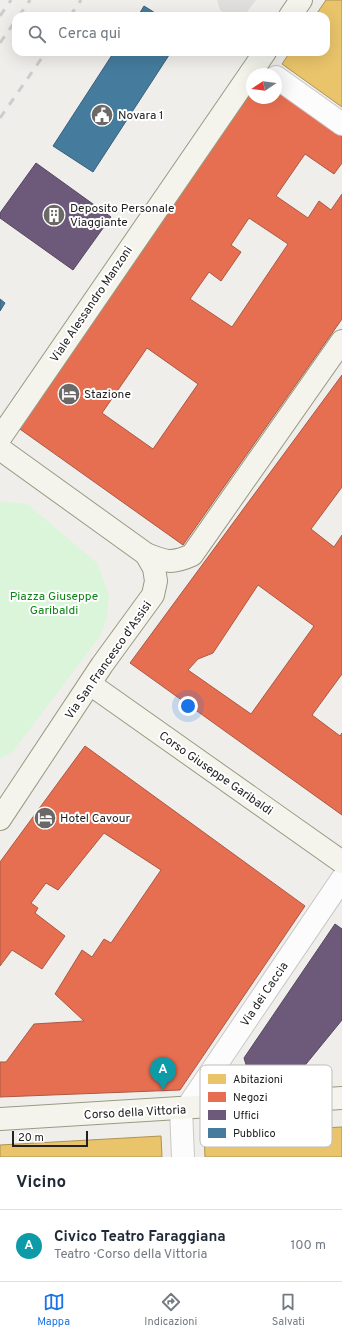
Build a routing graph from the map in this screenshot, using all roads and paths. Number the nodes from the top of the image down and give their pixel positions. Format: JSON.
{"nodes":[{"id":1,"x":301,"y":0,"type":"edge"},
{"id":2,"x":293,"y":12,"type":"edge"},
{"id":3,"x":264,"y":63,"type":"edge"},
{"id":4,"x":282,"y":82,"type":"edge"},
{"id":5,"x":342,"y":124,"type":"edge"},
{"id":6,"x":342,"y":341,"type":"edge"},
{"id":7,"x":0,"y":438,"type":"edge"},
{"id":8,"x":0,"y":449,"type":"edge"},
{"id":9,"x":146,"y":554,"type":"junction"},
{"id":10,"x":90,"y":684,"type":"junction"},
{"id":11,"x":10,"y":790,"type":"edge"},
{"id":12,"x":0,"y":819,"type":"edge"},
{"id":13,"x":342,"y":862,"type":"edge"},
{"id":14,"x":342,"y":879,"type":"edge"},
{"id":15,"x":213,"y":1065,"type":"edge"},
{"id":16,"x":200,"y":1084,"type":"edge"},
{"id":17,"x":342,"y":1098,"type":"edge"},
{"id":18,"x":332,"y":1099,"type":"edge"},
{"id":19,"x":200,"y":1108,"type":"edge"},
{"id":20,"x":183,"y":1109,"type":"junction"},
{"id":21,"x":0,"y":1119,"type":"edge"},
{"id":22,"x":183,"y":1157,"type":"edge"}],
"edges":[{"from":1,"to":2,"type":"main road"},
{"from":3,"to":7,"type":"main road","name":"Viale Alessandro Manzoni"},
{"from":4,"to":5,"type":"street"},
{"from":6,"to":9,"type":"main road"},
{"from":8,"to":9,"type":"main road"},
{"from":9,"to":10,"type":"main road","name":"Via San Francesco d'Assisi"},
{"from":10,"to":11,"type":"main road","name":"Via San Francesco d'Assisi"},
{"from":10,"to":13,"type":"main road","name":"Corso Giuseppe Garibaldi"},
{"from":11,"to":12,"type":"main road","name":"Via San Francesco d'Assisi"},
{"from":14,"to":15,"type":"street","name":"Via dei Caccia"},
{"from":16,"to":20,"type":"street","name":"Via dei Caccia"},
{"from":17,"to":18,"type":"main road","name":"Corso della Vittoria"},
{"from":19,"to":20,"type":"main road","name":"Corso della Vittoria"},
{"from":20,"to":21,"type":"main road","name":"Corso della Vittoria"},
{"from":20,"to":22,"type":"street"}]}
